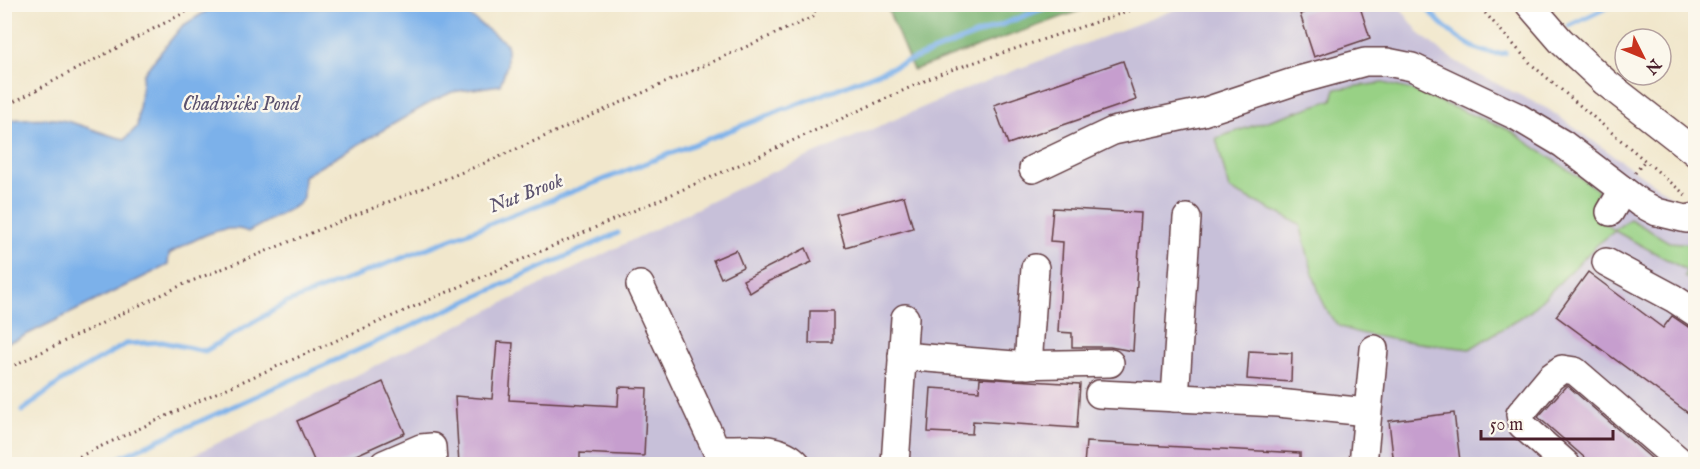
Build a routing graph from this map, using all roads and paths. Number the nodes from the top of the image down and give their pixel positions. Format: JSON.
{"nodes":[{"id":1,"x":205,"y":4,"type":"edge"},
{"id":2,"x":817,"y":4,"type":"edge"},
{"id":3,"x":1150,"y":4,"type":"edge"},
{"id":4,"x":1477,"y":4,"type":"edge"},
{"id":5,"x":1529,"y":4,"type":"edge"},
{"id":6,"x":4,"y":107,"type":"edge"},
{"id":7,"x":1695,"y":153,"type":"edge"},
{"id":8,"x":1034,"y":169,"type":"dead end"},
{"id":9,"x":1695,"y":202,"type":"edge"},
{"id":10,"x":1695,"y":217,"type":"edge"},
{"id":11,"x":1187,"y":218,"type":"dead end"},
{"id":12,"x":1606,"y":262,"type":"dead end"},
{"id":13,"x":1035,"y":268,"type":"dead end"},
{"id":14,"x":640,"y":285,"type":"dead end"},
{"id":15,"x":1695,"y":313,"type":"edge"},
{"id":16,"x":904,"y":318,"type":"dead end"},
{"id":17,"x":1374,"y":349,"type":"dead end"},
{"id":18,"x":902,"y":356,"type":"junction"},
{"id":19,"x":1110,"y":363,"type":"dead end"},
{"id":20,"x":1028,"y":365,"type":"junction"},
{"id":21,"x":4,"y":370,"type":"edge"},
{"id":22,"x":1099,"y":394,"type":"dead end"},
{"id":23,"x":1175,"y":398,"type":"junction"},
{"id":24,"x":1367,"y":412,"type":"junction"},
{"id":25,"x":900,"y":464,"type":"edge"},
{"id":26,"x":63,"y":465,"type":"edge"},
{"id":27,"x":384,"y":465,"type":"edge"},
{"id":28,"x":433,"y":465,"type":"edge"},
{"id":29,"x":797,"y":465,"type":"edge"},
{"id":30,"x":1363,"y":465,"type":"edge"},
{"id":31,"x":1566,"y":465,"type":"edge"},
{"id":32,"x":1683,"y":465,"type":"edge"}],
"edges":[{"from":1,"to":6,"type":"path"},
{"from":2,"to":21,"type":"path"},
{"from":3,"to":26,"type":"path"},
{"from":4,"to":9,"type":"path"},
{"from":5,"to":7,"type":"street"},
{"from":8,"to":10,"type":"street"},
{"from":11,"to":23,"type":"street"},
{"from":12,"to":15,"type":"street"},
{"from":13,"to":20,"type":"street"},
{"from":14,"to":29,"type":"street"},
{"from":16,"to":18,"type":"street"},
{"from":17,"to":24,"type":"street"},
{"from":18,"to":20,"type":"street"},
{"from":18,"to":25,"type":"street"},
{"from":19,"to":20,"type":"street"},
{"from":22,"to":23,"type":"street"},
{"from":23,"to":24,"type":"street"},
{"from":24,"to":30,"type":"street"},
{"from":27,"to":28,"type":"street"},
{"from":31,"to":32,"type":"street"}]}
